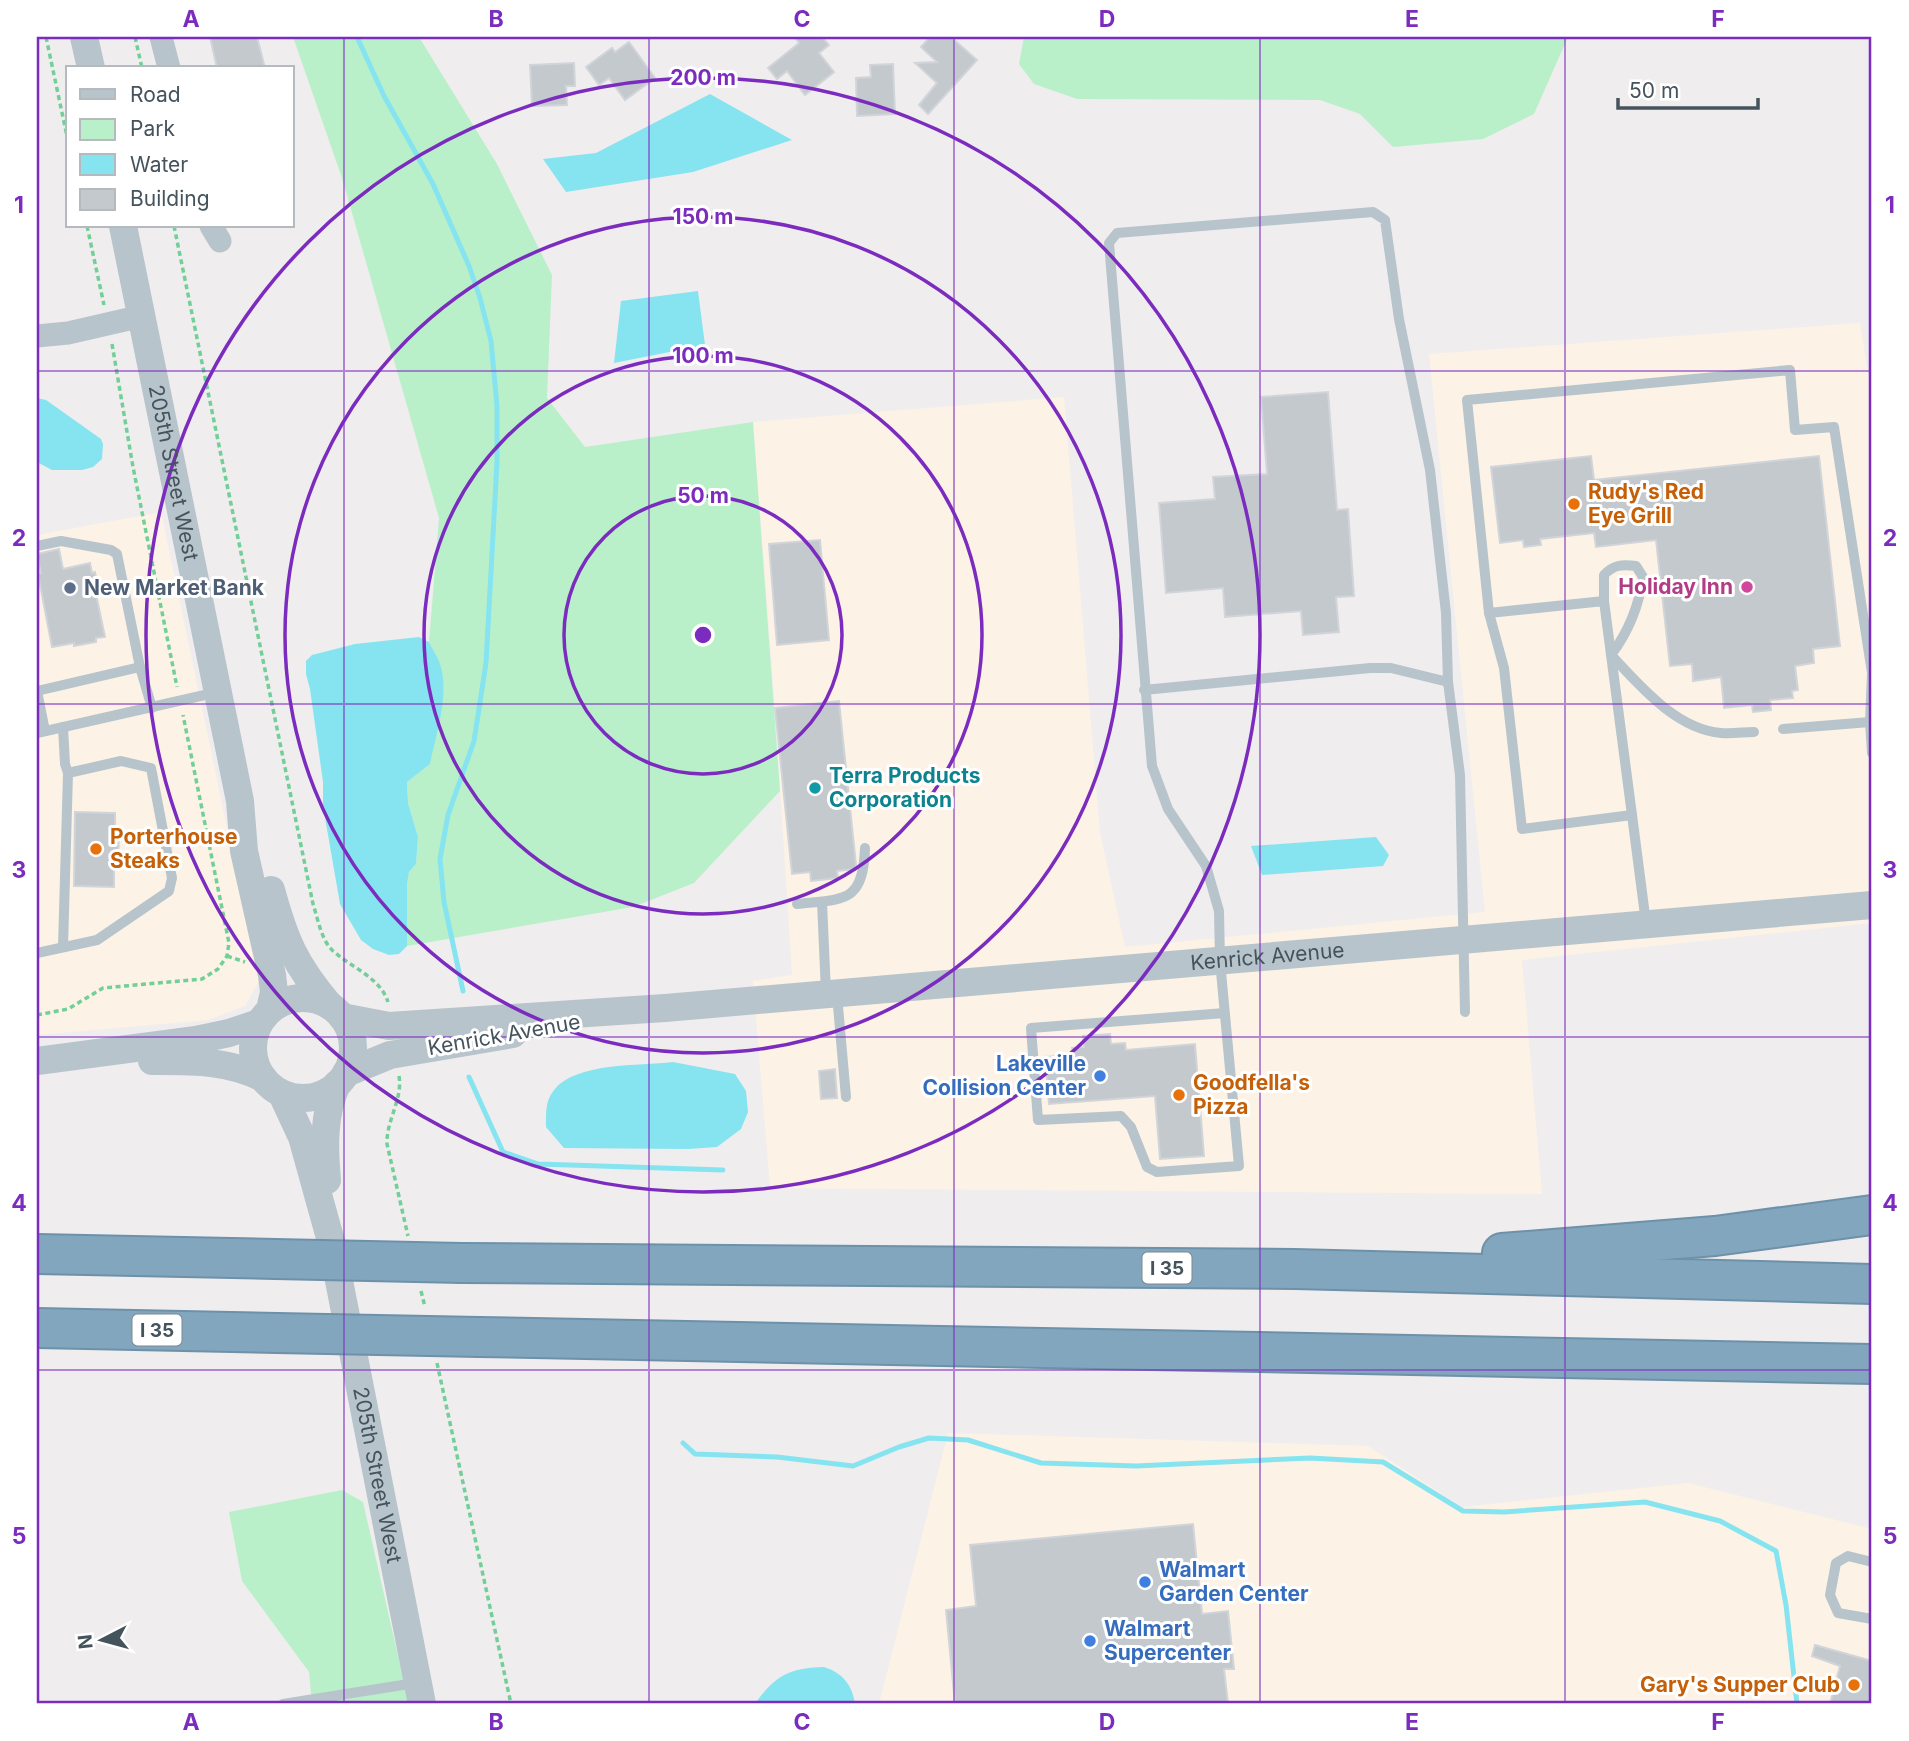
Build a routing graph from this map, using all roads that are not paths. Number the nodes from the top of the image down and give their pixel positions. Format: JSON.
{"nodes":[{"id":1,"x":84,"y":37,"type":"edge"},
{"id":2,"x":161,"y":37,"type":"edge"},
{"id":3,"x":90,"y":66,"type":"edge"},
{"id":4,"x":168,"y":66,"type":"edge"},
{"id":5,"x":123,"y":228,"type":"edge"},
{"id":6,"x":142,"y":316,"type":"junction"},
{"id":7,"x":37,"y":336,"type":"edge"},
{"id":8,"x":37,"y":546,"type":"edge"},
{"id":9,"x":1604,"y":601,"type":"junction"},
{"id":10,"x":1489,"y":612,"type":"junction"},
{"id":11,"x":1611,"y":655,"type":"junction"},
{"id":12,"x":141,"y":667,"type":"junction"},
{"id":13,"x":1448,"y":682,"type":"junction"},
{"id":14,"x":37,"y":690,"type":"edge"},
{"id":15,"x":1144,"y":690,"type":"junction"},
{"id":16,"x":218,"y":692,"type":"junction"},
{"id":17,"x":152,"y":708,"type":"junction"},
{"id":18,"x":1870,"y":722,"type":"junction"},
{"id":19,"x":63,"y":727,"type":"junction"},
{"id":20,"x":1783,"y":729,"type":"dead end"},
{"id":21,"x":41,"y":732,"type":"edge"},
{"id":22,"x":1754,"y":732,"type":"dead end"},
{"id":23,"x":1872,"y":753,"type":"edge"},
{"id":24,"x":68,"y":772,"type":"junction"},
{"id":25,"x":240,"y":801,"type":"junction"},
{"id":26,"x":1632,"y":815,"type":"junction"},
{"id":27,"x":865,"y":848,"type":"dead end"},
{"id":28,"x":822,"y":901,"type":"junction"},
{"id":29,"x":797,"y":904,"type":"dead end"},
{"id":30,"x":1872,"y":905,"type":"edge"},
{"id":31,"x":1646,"y":924,"type":"junction"},
{"id":32,"x":1464,"y":940,"type":"junction"},
{"id":33,"x":63,"y":947,"type":"junction"},
{"id":34,"x":37,"y":953,"type":"edge"},
{"id":35,"x":1220,"y":961,"type":"junction"},
{"id":36,"x":832,"y":995,"type":"junction"},
{"id":37,"x":665,"y":1008,"type":"junction"},
{"id":38,"x":336,"y":1011,"type":"junction"},
{"id":39,"x":1465,"y":1012,"type":"dead end"},
{"id":40,"x":1225,"y":1013,"type":"junction"},
{"id":41,"x":265,"y":1016,"type":"junction"},
{"id":42,"x":44,"y":1060,"type":"edge"},
{"id":43,"x":342,"y":1078,"type":"junction"},
{"id":44,"x":273,"y":1086,"type":"junction"},
{"id":45,"x":846,"y":1097,"type":"dead end"},
{"id":46,"x":1872,"y":1215,"type":"edge"},
{"id":47,"x":332,"y":1245,"type":"junction"},
{"id":48,"x":37,"y":1254,"type":"edge"},
{"id":49,"x":1295,"y":1269,"type":"junction"},
{"id":50,"x":1872,"y":1284,"type":"edge"},
{"id":51,"x":37,"y":1328,"type":"edge"},
{"id":52,"x":1872,"y":1364,"type":"edge"},
{"id":53,"x":1872,"y":1562,"type":"edge"},
{"id":54,"x":1872,"y":1619,"type":"edge"},
{"id":55,"x":420,"y":1693,"type":"edge"},
{"id":56,"x":282,"y":1704,"type":"edge"}],
"edges":[{"from":1,"to":3,"type":"street"},
{"from":2,"to":4,"type":"street"},
{"from":5,"to":6,"type":"street","name":"205th Street West"},
{"from":6,"to":7,"type":"street"},
{"from":6,"to":16,"type":"street","name":"205th Street West"},
{"from":8,"to":12,"type":"lane"},
{"from":9,"to":10,"type":"lane"},
{"from":9,"to":11,"type":"lane"},
{"from":9,"to":11,"type":"lane"},
{"from":10,"to":18,"type":"lane"},
{"from":10,"to":26,"type":"lane"},
{"from":11,"to":22,"type":"lane"},
{"from":11,"to":26,"type":"lane"},
{"from":12,"to":14,"type":"lane"},
{"from":12,"to":17,"type":"lane"},
{"from":13,"to":15,"type":"lane"},
{"from":13,"to":15,"type":"lane"},
{"from":13,"to":32,"type":"lane"},
{"from":14,"to":21,"type":"lane"},
{"from":15,"to":35,"type":"lane"},
{"from":16,"to":17,"type":"lane"},
{"from":16,"to":25,"type":"street","name":"205th Street West"},
{"from":17,"to":19,"type":"lane"},
{"from":18,"to":20,"type":"lane"},
{"from":18,"to":23,"type":"lane"},
{"from":19,"to":21,"type":"lane"},
{"from":19,"to":24,"type":"lane"},
{"from":24,"to":33,"type":"lane"},
{"from":24,"to":33,"type":"lane"},
{"from":25,"to":38,"type":"street","name":"205th Street West"},
{"from":25,"to":41,"type":"street","name":"205th Street West"},
{"from":26,"to":31,"type":"lane"},
{"from":27,"to":28,"type":"lane"},
{"from":28,"to":29,"type":"lane"},
{"from":28,"to":36,"type":"lane"},
{"from":30,"to":31,"type":"street","name":"Kenrick Avenue"},
{"from":31,"to":32,"type":"street","name":"Kenrick Avenue"},
{"from":32,"to":35,"type":"street","name":"Kenrick Avenue"},
{"from":32,"to":39,"type":"lane"},
{"from":33,"to":34,"type":"lane"},
{"from":35,"to":36,"type":"street","name":"Kenrick Avenue"},
{"from":35,"to":40,"type":"lane"},
{"from":36,"to":37,"type":"street","name":"Kenrick Avenue"},
{"from":36,"to":45,"type":"lane"},
{"from":37,"to":38,"type":"street","name":"Kenrick Avenue"},
{"from":37,"to":43,"type":"street","name":"Kenrick Avenue"},
{"from":38,"to":41,"type":"street"},
{"from":38,"to":43,"type":"street"},
{"from":40,"to":40,"type":"lane"},
{"from":41,"to":42,"type":"street"},
{"from":41,"to":44,"type":"street"},
{"from":42,"to":44,"type":"street"},
{"from":43,"to":44,"type":"street"},
{"from":43,"to":47,"type":"street","name":"205th Street West"},
{"from":44,"to":47,"type":"street","name":"205th Street West"},
{"from":46,"to":49,"type":"highway"},
{"from":47,"to":55,"type":"street","name":"205th Street West"},
{"from":48,"to":49,"type":"highway","number":"I 35","bridge":true},
{"from":49,"to":50,"type":"highway","number":"I 35"},
{"from":51,"to":52,"type":"highway","number":"I 35","bridge":true},
{"from":53,"to":54,"type":"lane"},
{"from":55,"to":56,"type":"lane"}]}
